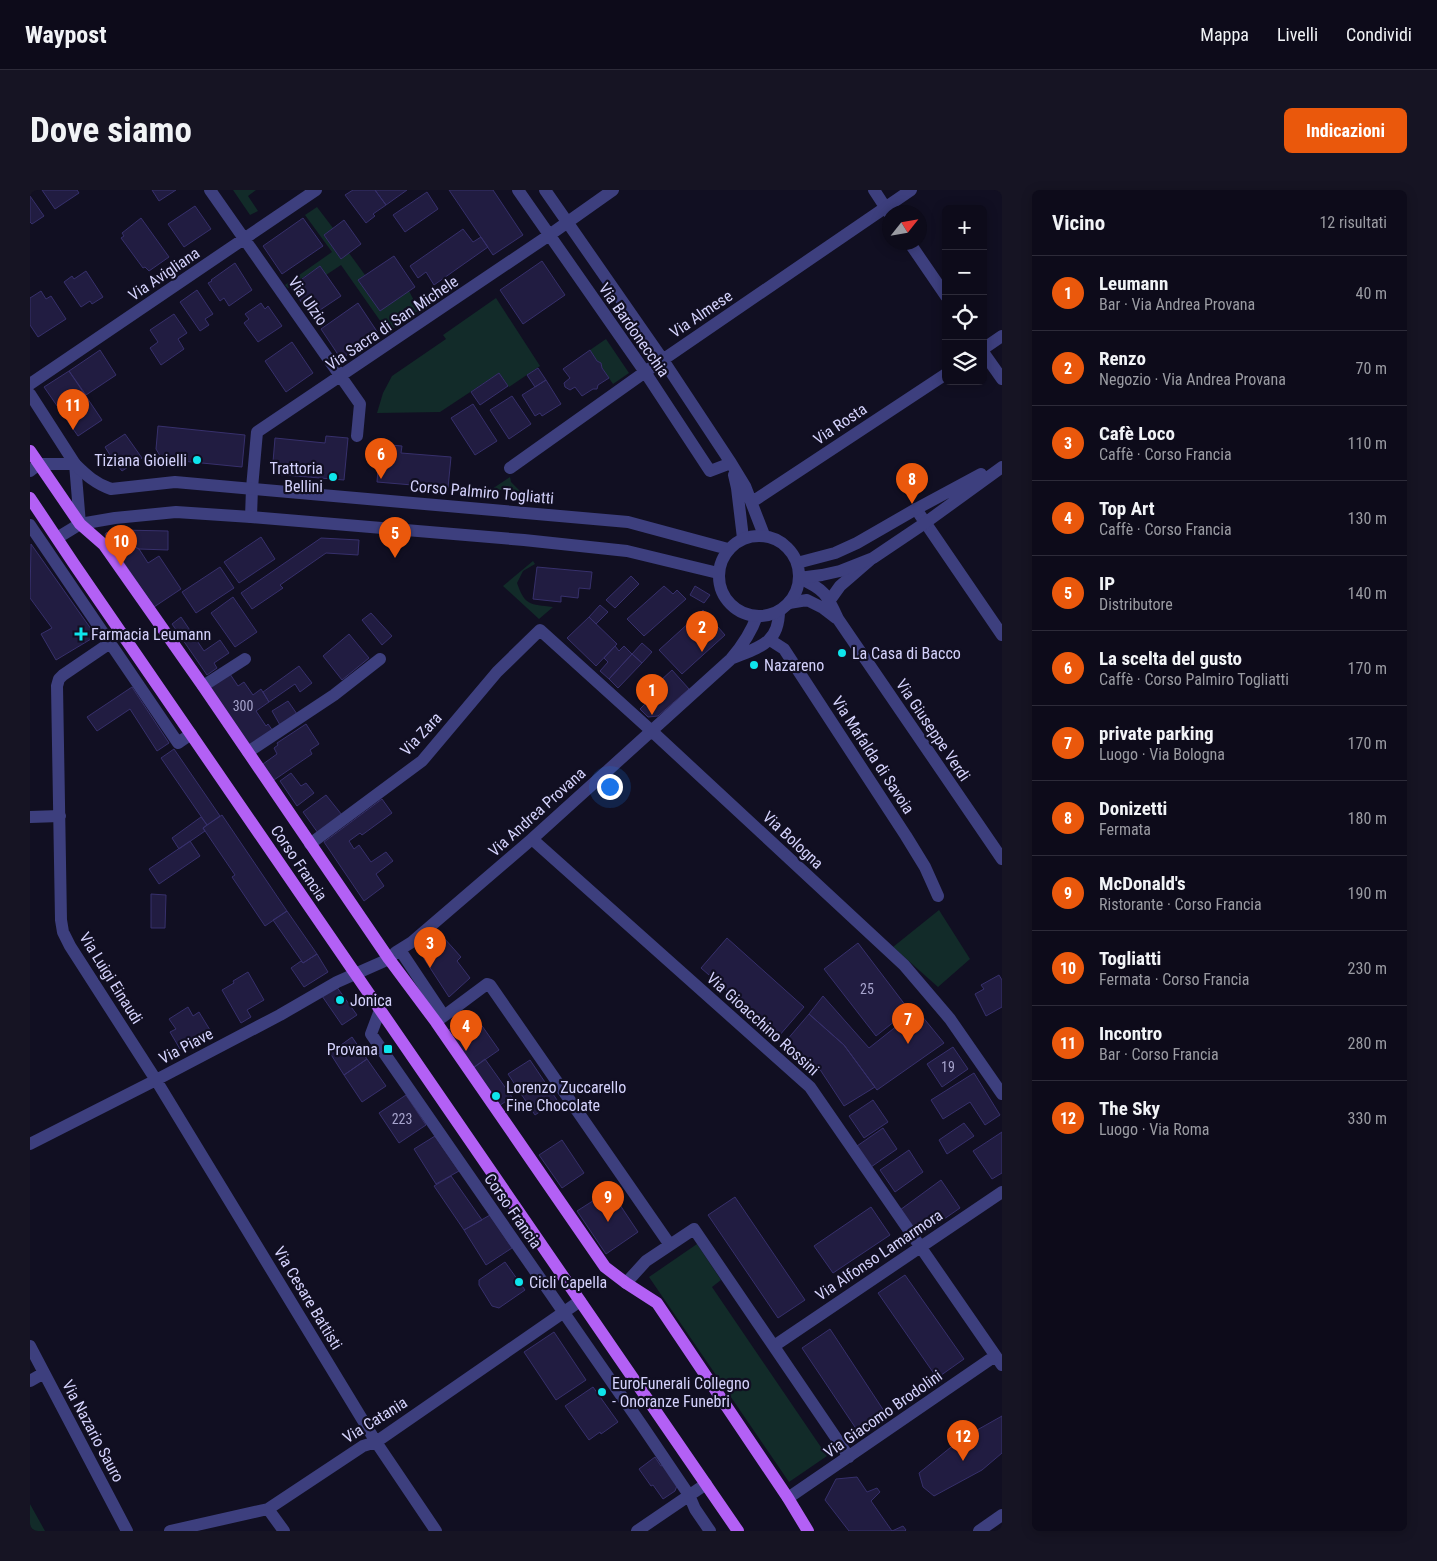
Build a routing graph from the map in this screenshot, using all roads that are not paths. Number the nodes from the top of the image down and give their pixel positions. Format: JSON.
{"nodes":[{"id":1,"x":210,"y":190,"type":"edge"},
{"id":2,"x":316,"y":190,"type":"edge"},
{"id":3,"x":518,"y":190,"type":"edge"},
{"id":4,"x":545,"y":190,"type":"edge"},
{"id":5,"x":612,"y":190,"type":"edge"},
{"id":6,"x":874,"y":190,"type":"edge"},
{"id":7,"x":911,"y":190,"type":"edge"},
{"id":8,"x":884,"y":205,"type":"edge"},
{"id":9,"x":894,"y":205,"type":"edge"},
{"id":10,"x":882,"y":214,"type":"edge"},
{"id":11,"x":566,"y":222,"type":"junction"},
{"id":12,"x":548,"y":236,"type":"junction"},
{"id":13,"x":245,"y":239,"type":"junction"},
{"id":14,"x":914,"y":250,"type":"edge"},
{"id":15,"x":945,"y":295,"type":"edge"},
{"id":16,"x":1002,"y":336,"type":"edge"},
{"id":17,"x":987,"y":347,"type":"edge"},
{"id":18,"x":987,"y":356,"type":"edge"},
{"id":19,"x":663,"y":360,"type":"junction"},
{"id":20,"x":645,"y":372,"type":"junction"},
{"id":21,"x":341,"y":377,"type":"junction"},
{"id":22,"x":942,"y":377,"type":"edge"},
{"id":23,"x":1002,"y":378,"type":"edge"},
{"id":24,"x":30,"y":384,"type":"edge"},
{"id":25,"x":30,"y":394,"type":"edge"},
{"id":26,"x":358,"y":436,"type":"dead end"},
{"id":27,"x":30,"y":451,"type":"edge"},
{"id":28,"x":731,"y":463,"type":"junction"},
{"id":29,"x":76,"y":464,"type":"junction"},
{"id":30,"x":1002,"y":465,"type":"edge"},
{"id":31,"x":35,"y":468,"type":"edge"},
{"id":32,"x":510,"y":468,"type":"dead end"},
{"id":33,"x":252,"y":488,"type":"junction"},
{"id":34,"x":959,"y":492,"type":"junction"},
{"id":35,"x":30,"y":498,"type":"edge"},
{"id":36,"x":752,"y":502,"type":"junction"},
{"id":37,"x":916,"y":509,"type":"junction"},
{"id":38,"x":251,"y":516,"type":"junction"},
{"id":39,"x":925,"y":523,"type":"junction"},
{"id":40,"x":80,"y":524,"type":"junction"},
{"id":41,"x":30,"y":525,"type":"edge"},
{"id":42,"x":764,"y":536,"type":"junction"},
{"id":43,"x":57,"y":538,"type":"junction"},
{"id":44,"x":743,"y":538,"type":"junction"},
{"id":45,"x":728,"y":549,"type":"junction"},
{"id":46,"x":872,"y":558,"type":"junction"},
{"id":47,"x":798,"y":563,"type":"junction"},
{"id":48,"x":718,"y":573,"type":"junction"},
{"id":49,"x":800,"y":578,"type":"junction"},
{"id":50,"x":830,"y":600,"type":"junction"},
{"id":51,"x":784,"y":607,"type":"junction"},
{"id":52,"x":757,"y":616,"type":"junction"},
{"id":53,"x":838,"y":619,"type":"junction"},
{"id":54,"x":540,"y":630,"type":"joint"},
{"id":55,"x":1002,"y":635,"type":"edge"},
{"id":56,"x":770,"y":640,"type":"junction"},
{"id":57,"x":110,"y":643,"type":"junction"},
{"id":58,"x":245,"y":659,"type":"dead end"},
{"id":59,"x":380,"y":659,"type":"dead end"},
{"id":60,"x":731,"y":660,"type":"junction"},
{"id":61,"x":203,"y":686,"type":"junction"},
{"id":62,"x":652,"y":731,"type":"junction"},
{"id":63,"x":191,"y":734,"type":"junction"},
{"id":64,"x":248,"y":752,"type":"junction"},
{"id":65,"x":60,"y":816,"type":"junction"},
{"id":66,"x":30,"y":817,"type":"edge"},
{"id":67,"x":532,"y":839,"type":"junction"},
{"id":68,"x":310,"y":844,"type":"junction"},
{"id":69,"x":1002,"y":859,"type":"edge"},
{"id":70,"x":938,"y":896,"type":"dead end"},
{"id":71,"x":400,"y":950,"type":"junction"},
{"id":72,"x":388,"y":959,"type":"junction"},
{"id":73,"x":355,"y":974,"type":"junction"},
{"id":74,"x":380,"y":1010,"type":"junction"},
{"id":75,"x":440,"y":1019,"type":"junction"},
{"id":76,"x":156,"y":1080,"type":"junction"},
{"id":77,"x":1002,"y":1094,"type":"edge"},
{"id":78,"x":30,"y":1144,"type":"edge"},
{"id":79,"x":1002,"y":1192,"type":"edge"},
{"id":80,"x":670,"y":1245,"type":"junction"},
{"id":81,"x":920,"y":1246,"type":"junction"},
{"id":82,"x":626,"y":1283,"type":"junction"},
{"id":83,"x":580,"y":1301,"type":"junction"},
{"id":84,"x":564,"y":1313,"type":"junction"},
{"id":85,"x":30,"y":1346,"type":"edge"},
{"id":86,"x":774,"y":1346,"type":"junction"},
{"id":87,"x":999,"y":1361,"type":"edge"},
{"id":88,"x":44,"y":1373,"type":"junction"},
{"id":89,"x":30,"y":1381,"type":"edge"},
{"id":90,"x":659,"y":1416,"type":"junction"},
{"id":91,"x":643,"y":1427,"type":"junction"},
{"id":92,"x":376,"y":1442,"type":"junction"},
{"id":93,"x":848,"y":1457,"type":"junction"},
{"id":94,"x":706,"y":1484,"type":"junction"},
{"id":95,"x":689,"y":1495,"type":"junction"},
{"id":96,"x":788,"y":1498,"type":"junction"},
{"id":97,"x":268,"y":1509,"type":"junction"},
{"id":98,"x":1002,"y":1515,"type":"edge"},
{"id":99,"x":127,"y":1531,"type":"edge"},
{"id":100,"x":170,"y":1531,"type":"edge"},
{"id":101,"x":284,"y":1531,"type":"edge"},
{"id":102,"x":436,"y":1531,"type":"edge"},
{"id":103,"x":637,"y":1531,"type":"edge"},
{"id":104,"x":710,"y":1531,"type":"edge"},
{"id":105,"x":738,"y":1531,"type":"edge"},
{"id":106,"x":808,"y":1531,"type":"edge"},
{"id":107,"x":979,"y":1531,"type":"edge"}],
"edges":[{"from":1,"to":13,"type":"street","name":"Via Ulzio"},
{"from":2,"to":13,"type":"street","name":"Via Avigliana"},
{"from":3,"to":12,"type":"street","name":"Via Bardonecchia"},
{"from":4,"to":11,"type":"street","name":"Via Bardonecchia"},
{"from":5,"to":11,"type":"street","name":"Via Sacra di San Michele"},
{"from":6,"to":8,"type":"street"},
{"from":7,"to":9,"type":"street","name":"Via Almese"},
{"from":10,"to":19,"type":"street","name":"Via Almese"},
{"from":11,"to":12,"type":"street","name":"Via Sacra di San Michele"},
{"from":11,"to":19,"type":"street","name":"Via Bardonecchia"},
{"from":12,"to":20,"type":"street","name":"Via Bardonecchia"},
{"from":12,"to":21,"type":"street","name":"Via Sacra di San Michele"},
{"from":13,"to":21,"type":"street","name":"Via Ulzio"},
{"from":13,"to":24,"type":"street","name":"Via Avigliana"},
{"from":14,"to":15,"type":"street"},
{"from":16,"to":17,"type":"street"},
{"from":18,"to":23,"type":"street"},
{"from":19,"to":20,"type":"street","name":"Via Almese"},
{"from":19,"to":28,"type":"street","name":"Via Bardonecchia"},
{"from":20,"to":28,"type":"street","name":"Via Bardonecchia"},
{"from":20,"to":32,"type":"street","name":"Via Almese"},
{"from":21,"to":26,"type":"street","name":"Via Ulzio"},
{"from":21,"to":33,"type":"street","name":"Via Sacra di San Michele"},
{"from":22,"to":36,"type":"street","name":"Via Rosta"},
{"from":25,"to":29,"type":"street"},
{"from":27,"to":31,"type":"main road","name":"Corso Francia"},
{"from":28,"to":36,"type":"street","name":"Via Bardonecchia"},
{"from":28,"to":44,"type":"street","name":"Via Bardonecchia"},
{"from":29,"to":31,"type":"street"},
{"from":29,"to":33,"type":"street","name":"Corso Palmiro Togliatti"},
{"from":29,"to":40,"type":"street"},
{"from":30,"to":34,"type":"street"},
{"from":31,"to":40,"type":"main road","name":"Corso Francia"},
{"from":33,"to":38,"type":"street","name":"Via Sacra di San Michele"},
{"from":33,"to":45,"type":"street","name":"Corso Palmiro Togliatti"},
{"from":34,"to":37,"type":"street"},
{"from":34,"to":39,"type":"street"},
{"from":35,"to":43,"type":"main road","name":"Corso Francia"},
{"from":36,"to":42,"type":"street","name":"Via Bardonecchia"},
{"from":37,"to":39,"type":"street"},
{"from":37,"to":47,"type":"street"},
{"from":38,"to":40,"type":"street"},
{"from":38,"to":48,"type":"street"},
{"from":39,"to":46,"type":"street"},
{"from":39,"to":55,"type":"street"},
{"from":40,"to":43,"type":"street"},
{"from":40,"to":61,"type":"main road","name":"Corso Francia"},
{"from":41,"to":57,"type":"street"},
{"from":42,"to":44,"type":"street"},
{"from":42,"to":47,"type":"street"},
{"from":43,"to":63,"type":"main road","name":"Corso Francia"},
{"from":44,"to":45,"type":"street"},
{"from":45,"to":48,"type":"street"},
{"from":46,"to":49,"type":"street"},
{"from":46,"to":50,"type":"street"},
{"from":47,"to":49,"type":"street"},
{"from":48,"to":52,"type":"street"},
{"from":49,"to":50,"type":"street","name":"Via Giuseppe Verdi"},
{"from":49,"to":51,"type":"street"},
{"from":50,"to":53,"type":"street","name":"Via Giuseppe Verdi"},
{"from":51,"to":52,"type":"street"},
{"from":51,"to":53,"type":"street","name":"Via Giuseppe Verdi"},
{"from":51,"to":56,"type":"street"},
{"from":52,"to":60,"type":"street","name":"Via Andrea Provana"},
{"from":53,"to":69,"type":"street","name":"Via Giuseppe Verdi"},
{"from":54,"to":62,"type":"street","name":"Via Bologna"},
{"from":54,"to":68,"type":"street","name":"Via Zara"},
{"from":56,"to":60,"type":"street","name":"Via Andrea Provana"},
{"from":56,"to":70,"type":"street","name":"Via Mafalda di Savoia"},
{"from":57,"to":63,"type":"street"},
{"from":57,"to":65,"type":"street","name":"Via Luigi Einaudi"},
{"from":58,"to":61,"type":"street"},
{"from":59,"to":64,"type":"street"},
{"from":60,"to":62,"type":"street","name":"Via Andrea Provana"},
{"from":61,"to":64,"type":"main road","name":"Corso Francia"},
{"from":62,"to":67,"type":"street","name":"Via Andrea Provana"},
{"from":62,"to":77,"type":"street","name":"Via Bologna"},
{"from":63,"to":73,"type":"main road","name":"Corso Francia"},
{"from":64,"to":68,"type":"main road","name":"Corso Francia"},
{"from":65,"to":66,"type":"street"},
{"from":65,"to":76,"type":"street","name":"Via Luigi Einaudi"},
{"from":67,"to":71,"type":"street","name":"Via Andrea Provana"},
{"from":67,"to":81,"type":"street","name":"Via Gioacchino Rossini"},
{"from":68,"to":72,"type":"main road","name":"Corso Francia"},
{"from":71,"to":72,"type":"street","name":"Via Andrea Provana"},
{"from":71,"to":75,"type":"street","name":"Corso Francia"},
{"from":72,"to":73,"type":"street","name":"Via Andrea Provana"},
{"from":72,"to":75,"type":"main road","name":"Corso Francia"},
{"from":73,"to":74,"type":"main road","name":"Corso Francia"},
{"from":73,"to":76,"type":"street","name":"Via Piave"},
{"from":74,"to":83,"type":"main road","name":"Corso Francia"},
{"from":74,"to":84,"type":"street","name":"Corso Francia"},
{"from":75,"to":80,"type":"street"},
{"from":75,"to":82,"type":"main road","name":"Corso Francia"},
{"from":76,"to":78,"type":"street","name":"Via Piave"},
{"from":76,"to":92,"type":"street","name":"Via Cesare Battisti"},
{"from":79,"to":81,"type":"street","name":"Via Alfonso Lamarmora"},
{"from":80,"to":82,"type":"street"},
{"from":80,"to":86,"type":"street"},
{"from":81,"to":86,"type":"street","name":"Via Alfonso Lamarmora"},
{"from":81,"to":87,"type":"street","name":"Via Gioacchino Rossini"},
{"from":82,"to":96,"type":"main road","name":"Corso Francia"},
{"from":83,"to":84,"type":"street","name":"Via Catania"},
{"from":83,"to":90,"type":"main road","name":"Corso Francia"},
{"from":84,"to":91,"type":"street","name":"Corso Francia"},
{"from":84,"to":92,"type":"street","name":"Via Catania"},
{"from":85,"to":88,"type":"street","name":"Via Nazario Sauro"},
{"from":86,"to":93,"type":"street"},
{"from":87,"to":93,"type":"street","name":"Via Giacomo Brodolini"},
{"from":88,"to":89,"type":"street"},
{"from":88,"to":99,"type":"street","name":"Via Nazario Sauro"},
{"from":90,"to":91,"type":"street"},
{"from":90,"to":94,"type":"main road","name":"Corso Francia"},
{"from":91,"to":95,"type":"street","name":"Corso Francia"},
{"from":92,"to":97,"type":"street","name":"Via Catania"},
{"from":92,"to":102,"type":"street","name":"Via Cesare Battisti"},
{"from":93,"to":96,"type":"street","name":"Via Giacomo Brodolini"},
{"from":94,"to":95,"type":"street"},
{"from":94,"to":105,"type":"main road","name":"Corso Francia"},
{"from":95,"to":103,"type":"street"},
{"from":95,"to":104,"type":"street","name":"Corso Francia"},
{"from":96,"to":106,"type":"main road","name":"Corso Francia"},
{"from":97,"to":100,"type":"street","name":"Via Catania"},
{"from":97,"to":101,"type":"street"},
{"from":98,"to":107,"type":"street"}]}
